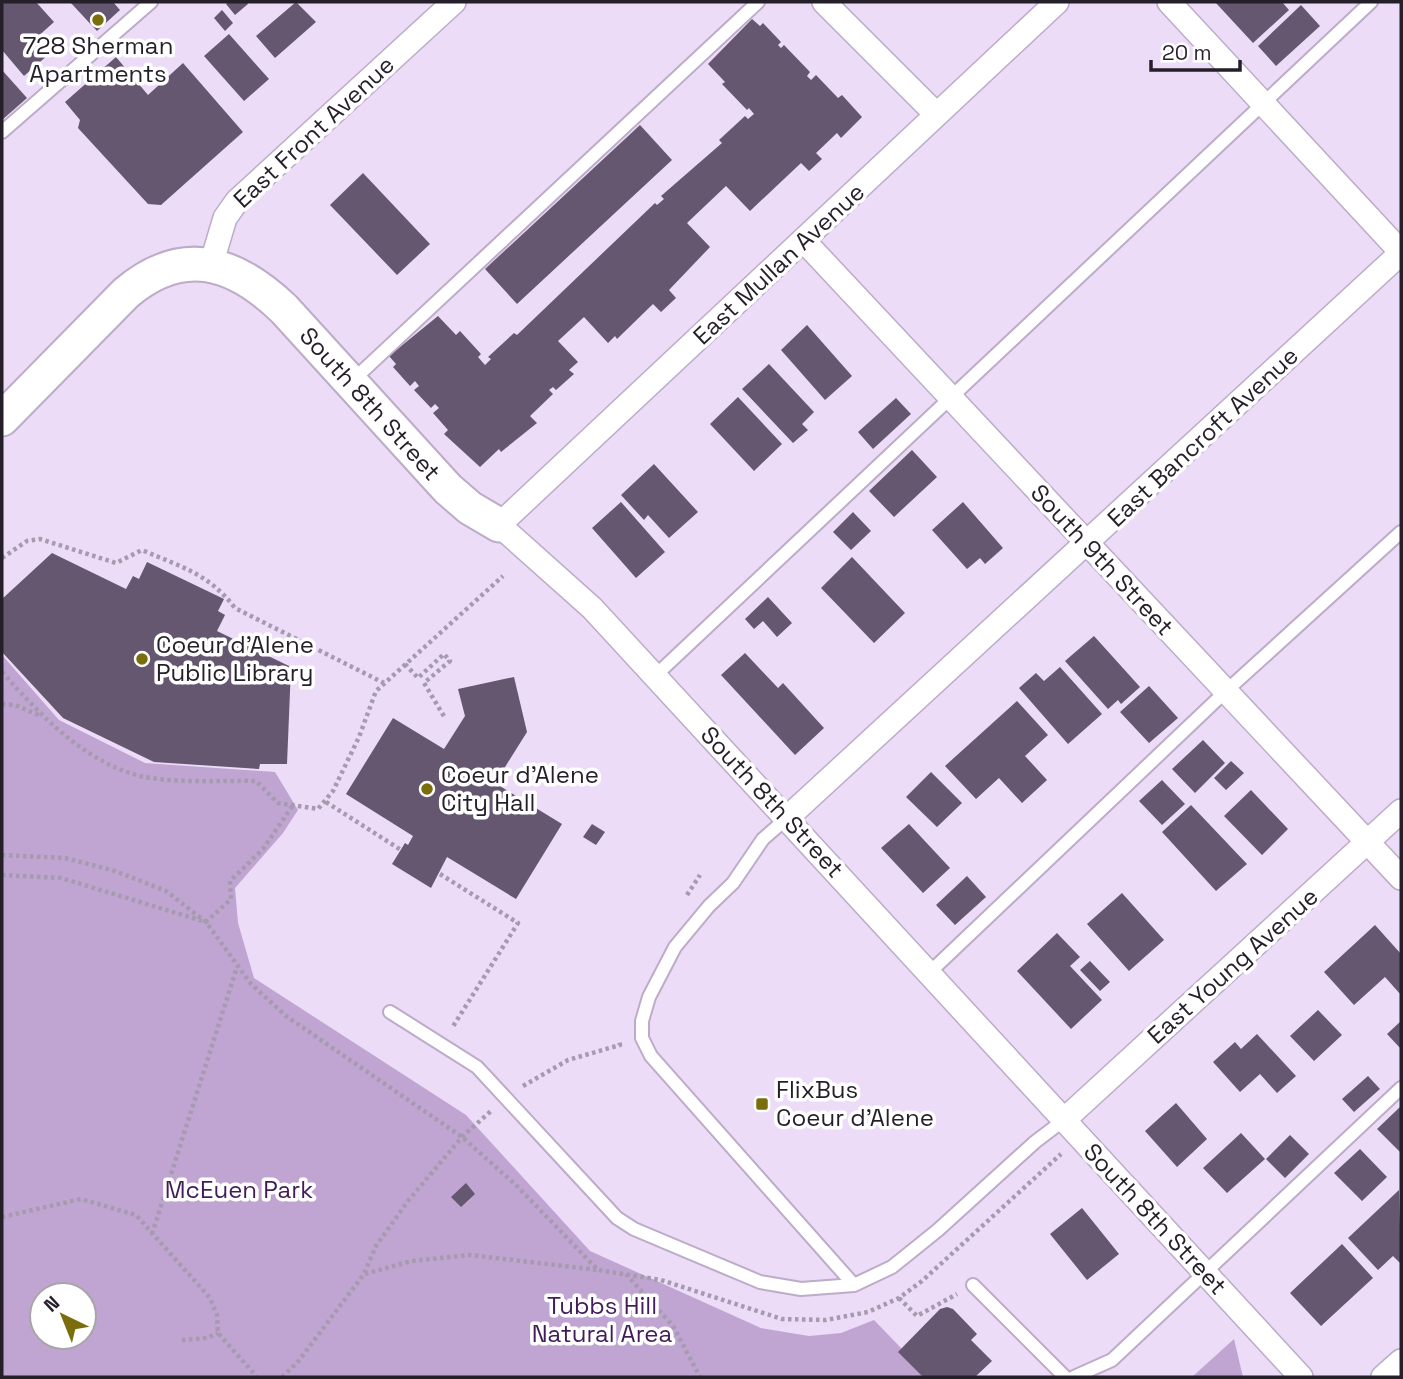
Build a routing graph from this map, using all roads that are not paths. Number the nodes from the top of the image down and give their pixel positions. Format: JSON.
{"nodes":[{"id":1,"x":151,"y":2,"type":"edge"},
{"id":2,"x":454,"y":2,"type":"edge"},
{"id":3,"x":758,"y":2,"type":"edge"},
{"id":4,"x":824,"y":2,"type":"edge"},
{"id":5,"x":1058,"y":2,"type":"edge"},
{"id":6,"x":1169,"y":2,"type":"edge"},
{"id":7,"x":1371,"y":2,"type":"edge"},
{"id":8,"x":1262,"y":103,"type":"junction"},
{"id":9,"x":936,"y":114,"type":"junction"},
{"id":10,"x":2,"y":132,"type":"edge"},
{"id":11,"x":804,"y":241,"type":"junction"},
{"id":12,"x":1401,"y":252,"type":"edge"},
{"id":13,"x":211,"y":265,"type":"junction"},
{"id":14,"x":349,"y":384,"type":"junction"},
{"id":15,"x":949,"y":397,"type":"junction"},
{"id":16,"x":2,"y":418,"type":"edge"},
{"id":17,"x":499,"y":525,"type":"junction"},
{"id":18,"x":1401,"y":532,"type":"edge"},
{"id":19,"x":1088,"y":543,"type":"junction"},
{"id":20,"x":655,"y":676,"type":"junction"},
{"id":21,"x":1225,"y":692,"type":"junction"},
{"id":22,"x":1401,"y":811,"type":"edge"},
{"id":23,"x":787,"y":818,"type":"junction"},
{"id":24,"x":1367,"y":842,"type":"junction"},
{"id":25,"x":1401,"y":878,"type":"edge"},
{"id":26,"x":929,"y":973,"type":"junction"},
{"id":27,"x":390,"y":1012,"type":"dead end"},
{"id":28,"x":1401,"y":1088,"type":"edge"},
{"id":29,"x":1064,"y":1120,"type":"junction"},
{"id":30,"x":1205,"y":1273,"type":"junction"},
{"id":31,"x":854,"y":1285,"type":"junction"},
{"id":32,"x":973,"y":1285,"type":"road end"},
{"id":33,"x":1401,"y":1362,"type":"edge"},
{"id":34,"x":1065,"y":1377,"type":"edge"},
{"id":35,"x":1074,"y":1377,"type":"edge"},
{"id":36,"x":1301,"y":1377,"type":"edge"},
{"id":37,"x":1383,"y":1377,"type":"edge"}],
"edges":[{"from":1,"to":10,"type":"lane"},
{"from":2,"to":13,"type":"street","name":"East Front Avenue"},
{"from":3,"to":14,"type":"lane"},
{"from":4,"to":9,"type":"street"},
{"from":5,"to":9,"type":"street","name":"East Mullan Avenue"},
{"from":6,"to":8,"type":"street"},
{"from":7,"to":8,"type":"lane"},
{"from":8,"to":12,"type":"street"},
{"from":8,"to":15,"type":"lane"},
{"from":9,"to":11,"type":"street","name":"East Mullan Avenue"},
{"from":11,"to":15,"type":"street","name":"South 9th Street"},
{"from":11,"to":17,"type":"street","name":"East Mullan Avenue"},
{"from":12,"to":19,"type":"street","name":"East Bancroft Avenue"},
{"from":13,"to":14,"type":"street","name":"South 8th Street"},
{"from":13,"to":16,"type":"street"},
{"from":14,"to":17,"type":"street","name":"South 8th Street"},
{"from":15,"to":19,"type":"street","name":"South 9th Street"},
{"from":15,"to":20,"type":"lane"},
{"from":17,"to":20,"type":"street","name":"South 8th Street"},
{"from":18,"to":21,"type":"lane"},
{"from":19,"to":21,"type":"street","name":"South 9th Street"},
{"from":19,"to":23,"type":"street","name":"East Bancroft Avenue"},
{"from":20,"to":23,"type":"street","name":"South 8th Street"},
{"from":21,"to":24,"type":"street","name":"South 9th Street"},
{"from":21,"to":26,"type":"lane"},
{"from":22,"to":24,"type":"street","name":"East Young Avenue"},
{"from":23,"to":26,"type":"street","name":"South 8th Street"},
{"from":23,"to":31,"type":"lane"},
{"from":24,"to":25,"type":"street","name":"South 9th Street"},
{"from":24,"to":29,"type":"street","name":"East Young Avenue"},
{"from":26,"to":29,"type":"street","name":"South 8th Street"},
{"from":27,"to":31,"type":"lane"},
{"from":28,"to":30,"type":"lane"},
{"from":29,"to":30,"type":"street","name":"South 8th Street"},
{"from":29,"to":31,"type":"lane"},
{"from":30,"to":35,"type":"lane"},
{"from":30,"to":36,"type":"street","name":"South 8th Street"},
{"from":32,"to":34,"type":"lane"},
{"from":33,"to":37,"type":"street"}]}
